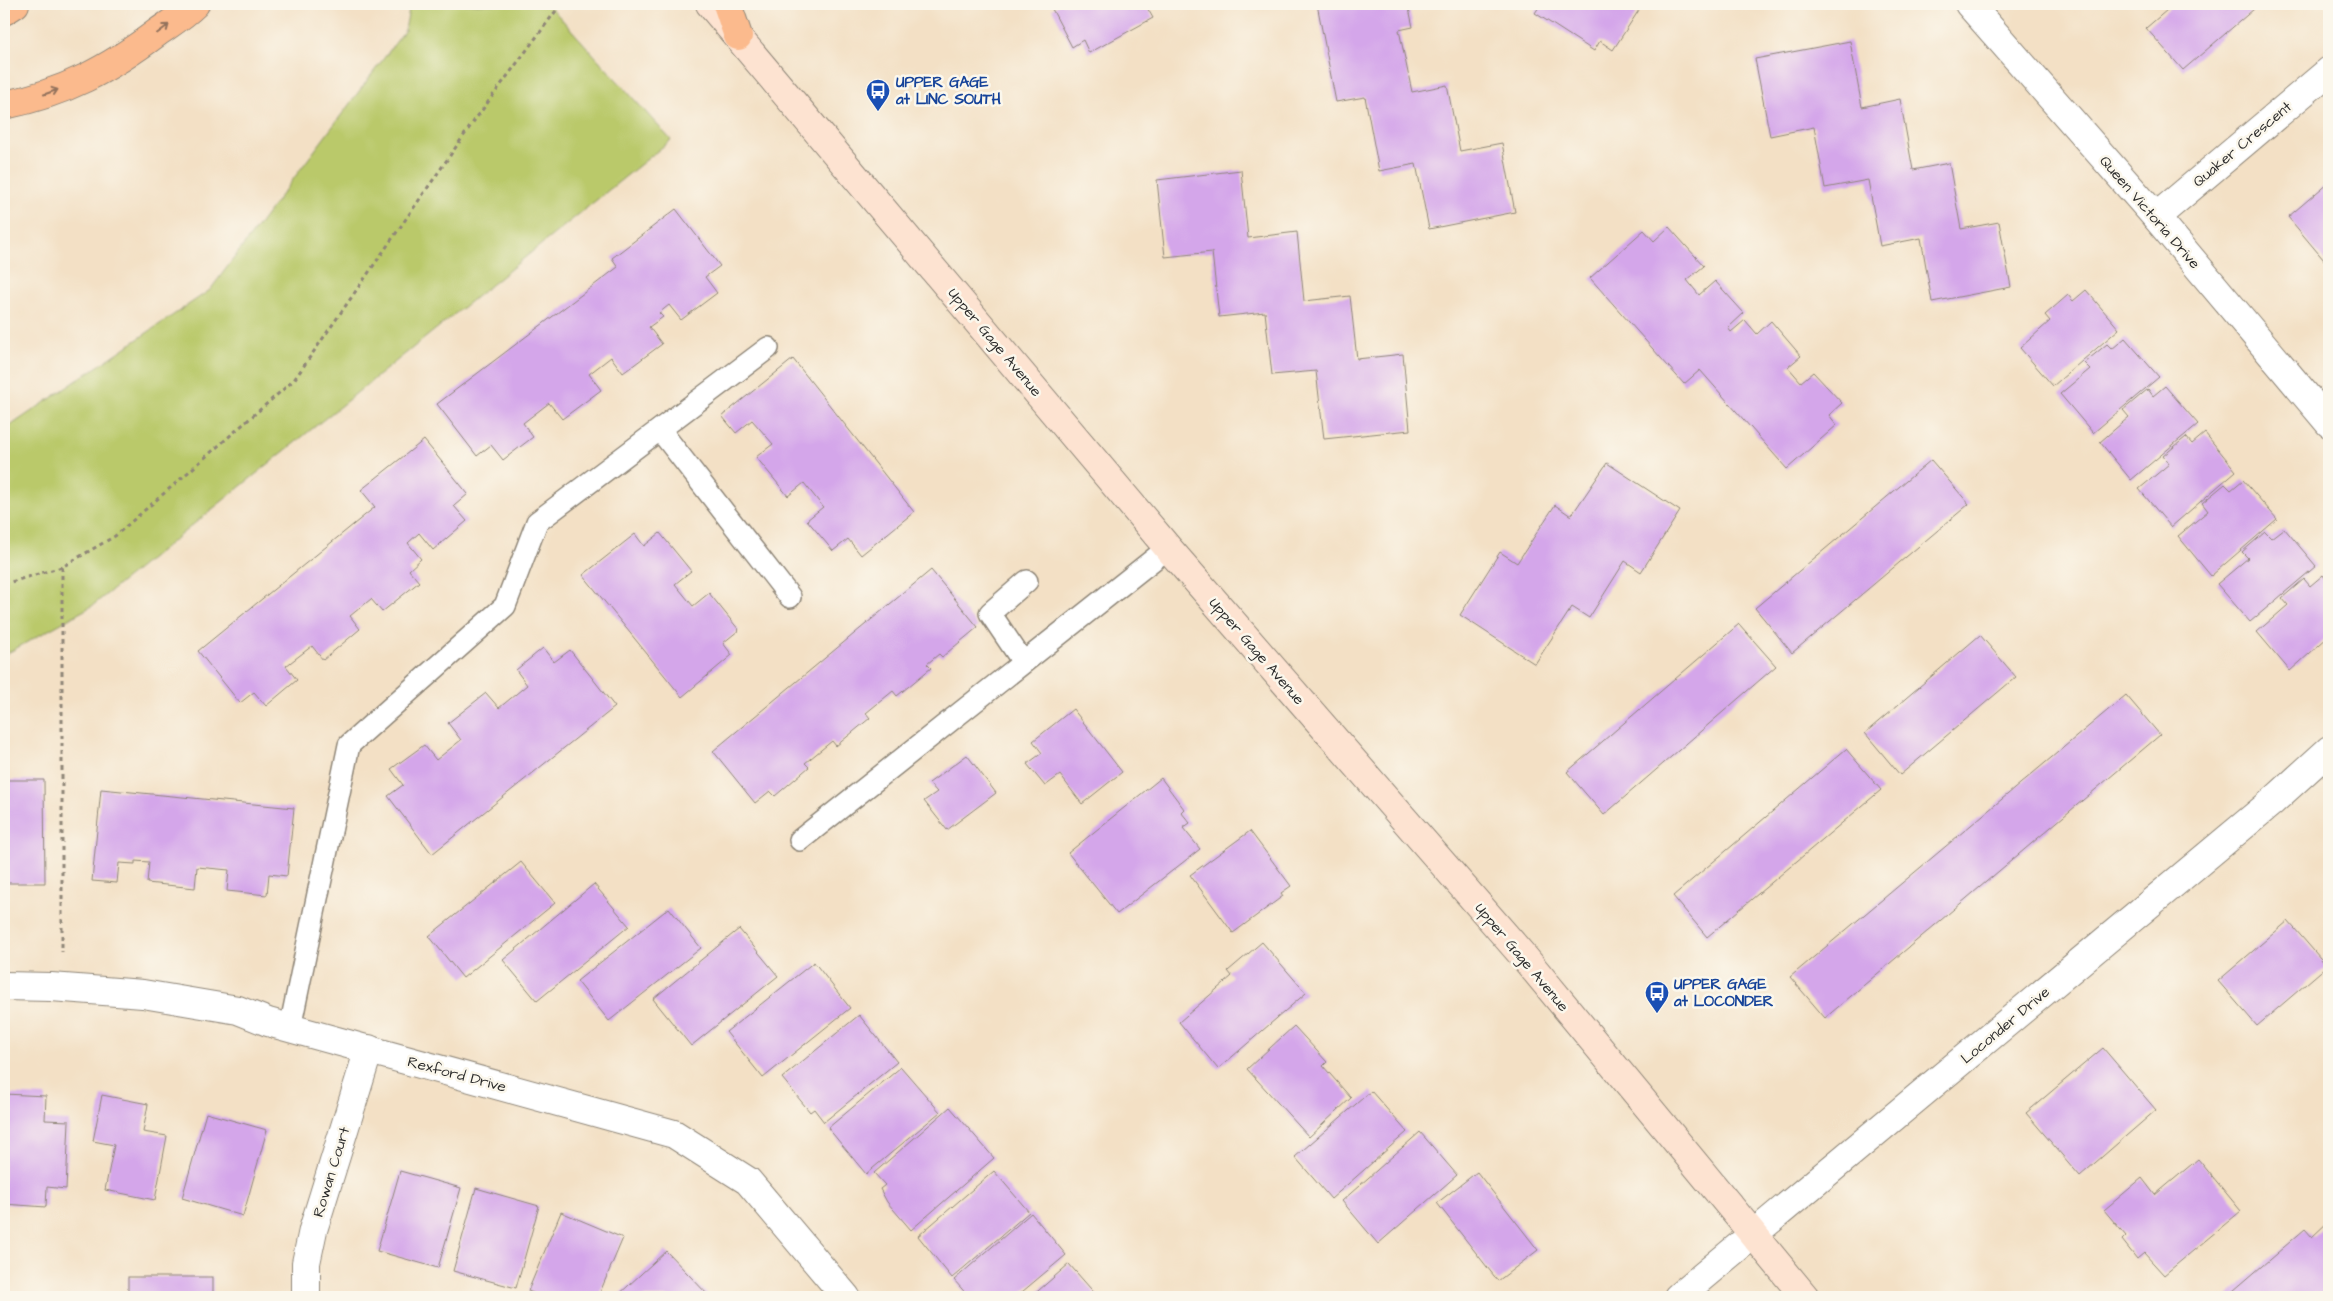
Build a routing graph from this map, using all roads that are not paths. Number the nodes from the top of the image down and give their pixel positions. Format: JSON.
{"nodes":[{"id":1,"x":16,"y":4,"type":"edge"},
{"id":2,"x":195,"y":4,"type":"edge"},
{"id":3,"x":710,"y":4,"type":"edge"},
{"id":4,"x":728,"y":4,"type":"edge"},
{"id":5,"x":1969,"y":4,"type":"edge"},
{"id":6,"x":4,"y":11,"type":"edge"},
{"id":7,"x":738,"y":36,"type":"junction"},
{"id":8,"x":2329,"y":71,"type":"edge"},
{"id":9,"x":4,"y":105,"type":"edge"},
{"id":10,"x":2156,"y":217,"type":"junction"},
{"id":11,"x":768,"y":348,"type":"dead end"},
{"id":12,"x":2329,"y":423,"type":"edge"},
{"id":13,"x":660,"y":430,"type":"junction"},
{"id":14,"x":1168,"y":548,"type":"junction"},
{"id":15,"x":1027,"y":581,"type":"dead end"},
{"id":16,"x":790,"y":597,"type":"dead end"},
{"id":17,"x":1023,"y":662,"type":"junction"},
{"id":18,"x":2329,"y":750,"type":"edge"},
{"id":19,"x":800,"y":840,"type":"dead end"},
{"id":20,"x":4,"y":986,"type":"edge"},
{"id":21,"x":290,"y":1028,"type":"junction"},
{"id":22,"x":369,"y":1049,"type":"junction"},
{"id":23,"x":1752,"y":1236,"type":"junction"},
{"id":24,"x":306,"y":1297,"type":"edge"},
{"id":25,"x":846,"y":1297,"type":"edge"},
{"id":26,"x":1678,"y":1297,"type":"edge"},
{"id":27,"x":1805,"y":1297,"type":"edge"}],
"edges":[{"from":1,"to":6,"type":"highway"},
{"from":9,"to":2,"type":"highway","one_way":true},
{"from":3,"to":7,"type":"main road","name":"Upper Gage Avenue"},
{"from":4,"to":7,"type":"highway"},
{"from":5,"to":10,"type":"street","name":"Queen Victoria Drive"},
{"from":7,"to":14,"type":"main road","name":"Upper Gage Avenue"},
{"from":8,"to":10,"type":"street","name":"Quaker Crescent"},
{"from":10,"to":12,"type":"street","name":"Queen Victoria Drive"},
{"from":11,"to":13,"type":"lane"},
{"from":13,"to":16,"type":"lane"},
{"from":13,"to":21,"type":"lane"},
{"from":14,"to":17,"type":"lane"},
{"from":14,"to":23,"type":"main road","name":"Upper Gage Avenue"},
{"from":15,"to":17,"type":"lane"},
{"from":17,"to":19,"type":"lane"},
{"from":18,"to":23,"type":"street","name":"Loconder Drive"},
{"from":20,"to":21,"type":"street","name":"Rexford Drive"},
{"from":21,"to":22,"type":"street","name":"Rexford Drive"},
{"from":22,"to":24,"type":"street","name":"Rowan Court"},
{"from":22,"to":25,"type":"street","name":"Rexford Drive"},
{"from":23,"to":26,"type":"street","name":"Loconder Drive"},
{"from":23,"to":27,"type":"main road","name":"Upper Gage Avenue"}]}
